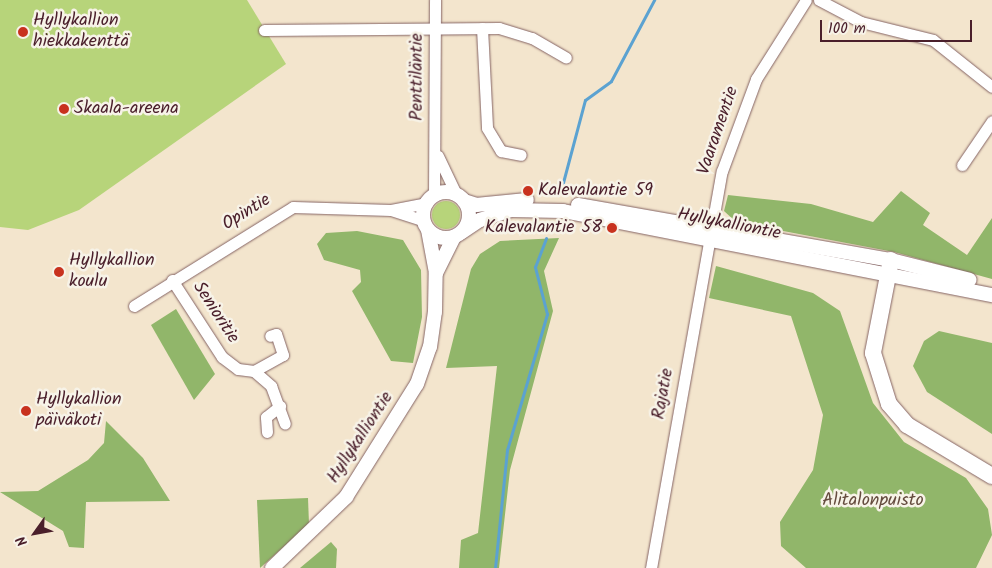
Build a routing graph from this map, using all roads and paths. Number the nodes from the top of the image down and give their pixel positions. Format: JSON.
{"nodes":[{"id":1,"x":435,"y":0,"type":"edge"},
{"id":2,"x":806,"y":0,"type":"edge"},
{"id":3,"x":819,"y":0,"type":"edge"},
{"id":4,"x":435,"y":27,"type":"junction"},
{"id":5,"x":482,"y":28,"type":"junction"},
{"id":6,"x":264,"y":30,"type":"dead end"},
{"id":7,"x":566,"y":58,"type":"dead end"},
{"id":8,"x":992,"y":87,"type":"edge"},
{"id":9,"x":992,"y":121,"type":"edge"},
{"id":10,"x":437,"y":155,"type":"junction"},
{"id":11,"x":521,"y":155,"type":"dead end"},
{"id":12,"x":962,"y":164,"type":"dead end"},
{"id":13,"x":461,"y":198,"type":"junction"},
{"id":14,"x":430,"y":200,"type":"junction"},
{"id":15,"x":391,"y":210,"type":"junction"},
{"id":16,"x":426,"y":225,"type":"junction"},
{"id":17,"x":458,"y":234,"type":"junction"},
{"id":18,"x":709,"y":234,"type":"junction"},
{"id":19,"x":890,"y":266,"type":"junction"},
{"id":20,"x":436,"y":273,"type":"junction"},
{"id":21,"x":172,"y":280,"type":"junction"},
{"id":22,"x":992,"y":286,"type":"edge"},
{"id":23,"x":992,"y":295,"type":"edge"},
{"id":24,"x":134,"y":306,"type":"dead end"},
{"id":25,"x":270,"y":336,"type":"dead end"},
{"id":26,"x":254,"y":372,"type":"junction"},
{"id":27,"x":280,"y":406,"type":"junction"},
{"id":28,"x":285,"y":424,"type":"dead end"},
{"id":29,"x":267,"y":432,"type":"dead end"},
{"id":30,"x":990,"y":474,"type":"edge"},
{"id":31,"x":272,"y":568,"type":"edge"},
{"id":32,"x":651,"y":568,"type":"edge"}],
"edges":[{"from":1,"to":4,"type":"street","name":"Penttiläntie"},
{"from":2,"to":18,"type":"street","name":"Vaaramentie"},
{"from":3,"to":8,"type":"street"},
{"from":4,"to":5,"type":"street"},
{"from":4,"to":6,"type":"street"},
{"from":4,"to":10,"type":"street","name":"Penttiläntie"},
{"from":5,"to":7,"type":"street"},
{"from":5,"to":11,"type":"street"},
{"from":9,"to":12,"type":"street"},
{"from":10,"to":13,"type":"street","name":"Penttiläntie"},
{"from":10,"to":14,"type":"street","name":"Penttiläntie"},
{"from":13,"to":14,"type":"main road"},
{"from":13,"to":17,"type":"main road"},
{"from":13,"to":18,"type":"main road","name":"Hyllykalliontie"},
{"from":14,"to":15,"type":"street"},
{"from":14,"to":16,"type":"main road"},
{"from":15,"to":16,"type":"street","name":"Opintie"},
{"from":15,"to":21,"type":"street","name":"Opintie"},
{"from":16,"to":17,"type":"main road"},
{"from":16,"to":20,"type":"main road","name":"Hyllykalliontie"},
{"from":17,"to":18,"type":"main road","name":"Hyllykalliontie"},
{"from":17,"to":20,"type":"main road","name":"Hyllykalliontie"},
{"from":18,"to":19,"type":"main road","name":"Hyllykalliontie"},
{"from":18,"to":32,"type":"street","name":"Rajatie"},
{"from":19,"to":22,"type":"main road","name":"Hyllykalliontie"},
{"from":19,"to":23,"type":"main road","name":"Hyllykalliontie"},
{"from":19,"to":30,"type":"highway"},
{"from":20,"to":31,"type":"main road","name":"Hyllykalliontie"},
{"from":21,"to":24,"type":"street","name":"Opintie"},
{"from":21,"to":26,"type":"street","name":"Senioritie"},
{"from":25,"to":26,"type":"street"},
{"from":26,"to":27,"type":"street"},
{"from":27,"to":28,"type":"street"},
{"from":27,"to":29,"type":"street"}]}
